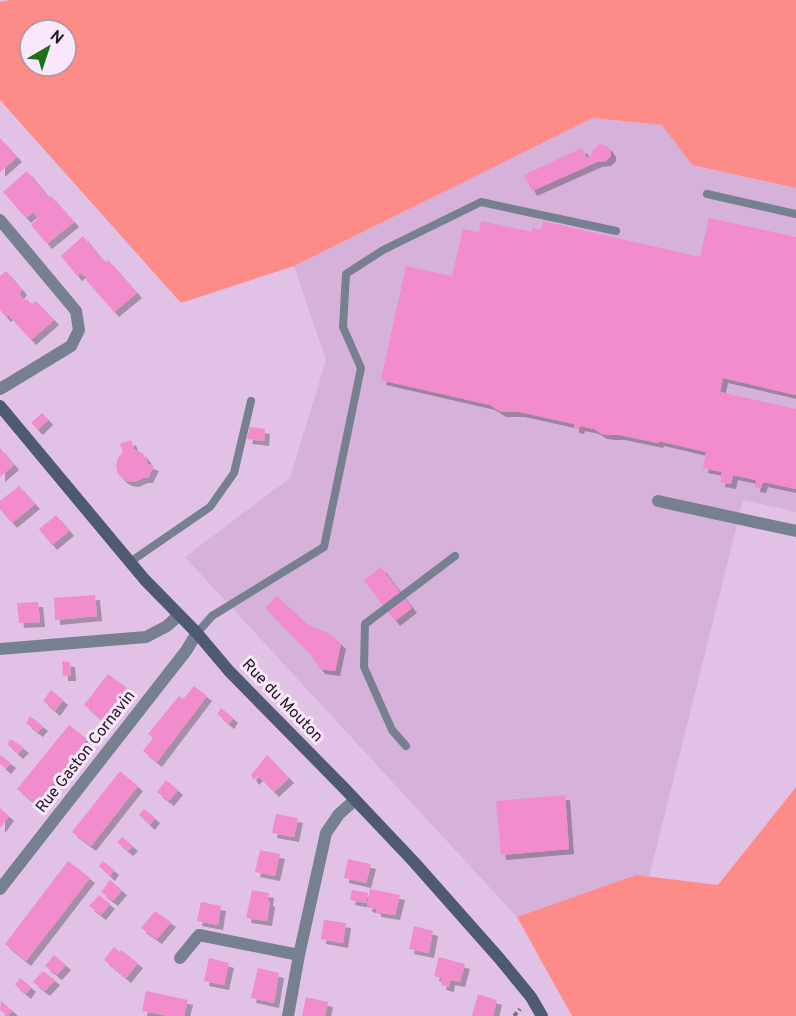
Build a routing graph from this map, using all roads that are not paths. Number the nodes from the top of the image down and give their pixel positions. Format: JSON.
{"nodes":[{"id":1,"x":707,"y":194,"type":"dead end"},
{"id":2,"x":796,"y":214,"type":"edge"},
{"id":3,"x":0,"y":220,"type":"edge"},
{"id":4,"x":616,"y":231,"type":"dead end"},
{"id":5,"x":0,"y":389,"type":"edge"},
{"id":6,"x":251,"y":401,"type":"dead end"},
{"id":7,"x":0,"y":406,"type":"edge"},
{"id":8,"x":658,"y":501,"type":"dead end"},
{"id":9,"x":796,"y":531,"type":"edge"},
{"id":10,"x":455,"y":556,"type":"dead end"},
{"id":11,"x":130,"y":562,"type":"junction"},
{"id":12,"x":179,"y":615,"type":"junction"},
{"id":13,"x":197,"y":633,"type":"junction"},
{"id":14,"x":0,"y":649,"type":"edge"},
{"id":15,"x":406,"y":746,"type":"dead end"},
{"id":16,"x":355,"y":800,"type":"junction"},
{"id":17,"x":0,"y":889,"type":"edge"},
{"id":18,"x":299,"y":955,"type":"junction"},
{"id":19,"x":180,"y":958,"type":"dead end"},
{"id":20,"x":288,"y":1016,"type":"edge"},
{"id":21,"x":542,"y":1016,"type":"edge"}],
"edges":[{"from":1,"to":2,"type":"lane"},
{"from":3,"to":5,"type":"street"},
{"from":4,"to":13,"type":"lane"},
{"from":6,"to":11,"type":"lane"},
{"from":7,"to":11,"type":"street","name":"Rue du Mouton"},
{"from":8,"to":9,"type":"street"},
{"from":10,"to":15,"type":"lane"},
{"from":11,"to":12,"type":"street","name":"Rue du Mouton"},
{"from":12,"to":13,"type":"street","name":"Rue du Mouton"},
{"from":12,"to":14,"type":"street"},
{"from":13,"to":16,"type":"street","name":"Rue du Mouton"},
{"from":13,"to":17,"type":"street","name":"Rue Gaston Cornavin"},
{"from":16,"to":18,"type":"street"},
{"from":16,"to":21,"type":"street","name":"Rue du Mouton"},
{"from":18,"to":19,"type":"street"},
{"from":18,"to":20,"type":"street"}]}
